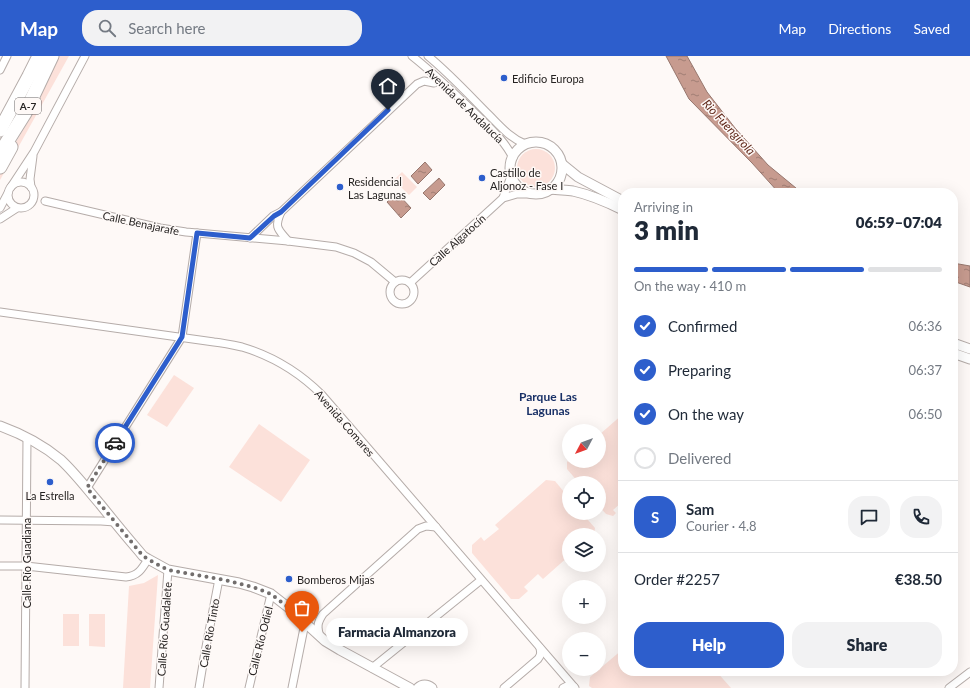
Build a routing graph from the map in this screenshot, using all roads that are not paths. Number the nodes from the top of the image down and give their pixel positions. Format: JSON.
{"nodes":[{"id":1,"x":7,"y":56,"type":"edge"},
{"id":2,"x":39,"y":56,"type":"edge"},
{"id":3,"x":52,"y":56,"type":"edge"},
{"id":4,"x":85,"y":56,"type":"edge"},
{"id":5,"x":412,"y":56,"type":"edge"},
{"id":6,"x":428,"y":56,"type":"edge"},
{"id":7,"x":0,"y":70,"type":"edge"},
{"id":8,"x":434,"y":83,"type":"dead end"},
{"id":9,"x":25,"y":113,"type":"junction"},
{"id":10,"x":9,"y":115,"type":"junction"},
{"id":11,"x":0,"y":126,"type":"edge"},
{"id":12,"x":0,"y":130,"type":"edge"},
{"id":13,"x":525,"y":144,"type":"junction"},
{"id":14,"x":34,"y":152,"type":"junction"},
{"id":15,"x":0,"y":153,"type":"edge"},
{"id":16,"x":512,"y":158,"type":"junction"},
{"id":17,"x":562,"y":164,"type":"junction"},
{"id":18,"x":0,"y":167,"type":"edge"},
{"id":19,"x":511,"y":176,"type":"junction"},
{"id":20,"x":10,"y":189,"type":"junction"},
{"id":21,"x":32,"y":189,"type":"junction"},
{"id":22,"x":551,"y":189,"type":"junction"},
{"id":23,"x":532,"y":194,"type":"junction"},
{"id":24,"x":504,"y":198,"type":"junction"},
{"id":25,"x":618,"y":198,"type":"edge"},
{"id":26,"x":45,"y":201,"type":"junction"},
{"id":27,"x":31,"y":203,"type":"junction"},
{"id":28,"x":0,"y":208,"type":"edge"},
{"id":29,"x":18,"y":208,"type":"junction"},
{"id":30,"x":618,"y":208,"type":"edge"},
{"id":31,"x":281,"y":212,"type":"junction"},
{"id":32,"x":0,"y":219,"type":"edge"},
{"id":33,"x":197,"y":233,"type":"junction"},
{"id":34,"x":250,"y":238,"type":"junction"},
{"id":35,"x":288,"y":241,"type":"junction"},
{"id":36,"x":395,"y":282,"type":"junction"},
{"id":37,"x":410,"y":283,"type":"junction"},
{"id":38,"x":0,"y":312,"type":"edge"},
{"id":39,"x":182,"y":337,"type":"junction"},
{"id":40,"x":958,"y":345,"type":"edge"},
{"id":41,"x":970,"y":349,"type":"edge"},
{"id":42,"x":958,"y":355,"type":"edge"},
{"id":43,"x":970,"y":359,"type":"edge"},
{"id":44,"x":0,"y":426,"type":"edge"},
{"id":45,"x":27,"y":438,"type":"junction"},
{"id":46,"x":87,"y":488,"type":"junction"},
{"id":47,"x":0,"y":520,"type":"edge"},
{"id":48,"x":26,"y":520,"type":"junction"},
{"id":49,"x":115,"y":522,"type":"junction"},
{"id":50,"x":436,"y":527,"type":"junction"},
{"id":51,"x":148,"y":559,"type":"junction"},
{"id":52,"x":0,"y":566,"type":"edge"},
{"id":53,"x":26,"y":566,"type":"junction"},
{"id":54,"x":168,"y":570,"type":"junction"},
{"id":55,"x":219,"y":579,"type":"junction"},
{"id":56,"x":481,"y":580,"type":"junction"},
{"id":57,"x":271,"y":594,"type":"junction"},
{"id":58,"x":304,"y":623,"type":"junction"},
{"id":59,"x":320,"y":637,"type":"junction"},
{"id":60,"x":540,"y":647,"type":"junction"},
{"id":61,"x":372,"y":668,"type":"junction"},
{"id":62,"x":970,"y":672,"type":"edge"},
{"id":63,"x":574,"y":687,"type":"edge"},
{"id":64,"x":25,"y":688,"type":"edge"},
{"id":65,"x":160,"y":688,"type":"edge"},
{"id":66,"x":199,"y":688,"type":"edge"},
{"id":67,"x":249,"y":688,"type":"edge"},
{"id":68,"x":292,"y":688,"type":"edge"},
{"id":69,"x":410,"y":688,"type":"edge"},
{"id":70,"x":418,"y":688,"type":"edge"},
{"id":71,"x":432,"y":688,"type":"edge"},
{"id":72,"x":504,"y":688,"type":"edge"},
{"id":73,"x":562,"y":688,"type":"edge"},
{"id":74,"x":949,"y":688,"type":"edge"}],
"edges":[{"from":1,"to":7,"type":"street"},
{"from":2,"to":10,"type":"highway","number":"A-7"},
{"from":3,"to":9,"type":"highway","number":"A-7"},
{"from":4,"to":14,"type":"street"},
{"from":5,"to":16,"type":"street","name":"Avenida de Andalucía"},
{"from":6,"to":13,"type":"street","name":"Avenida de Andalucía"},
{"from":8,"to":31,"type":"street"},
{"from":9,"to":15,"type":"highway","number":"A-7"},
{"from":9,"to":18,"type":"highway"},
{"from":10,"to":11,"type":"highway"},
{"from":10,"to":12,"type":"highway","number":"A-7"},
{"from":13,"to":16,"type":"street"},
{"from":13,"to":17,"type":"street"},
{"from":14,"to":20,"type":"street"},
{"from":14,"to":21,"type":"street"},
{"from":16,"to":19,"type":"street"},
{"from":17,"to":22,"type":"street"},
{"from":17,"to":25,"type":"street"},
{"from":19,"to":23,"type":"street"},
{"from":19,"to":24,"type":"street"},
{"from":20,"to":21,"type":"street"},
{"from":20,"to":28,"type":"street"},
{"from":20,"to":29,"type":"street"},
{"from":21,"to":26,"type":"street","name":"Calle Benajarafe"},
{"from":21,"to":27,"type":"street"},
{"from":22,"to":23,"type":"street"},
{"from":22,"to":30,"type":"street"},
{"from":23,"to":24,"type":"street"},
{"from":24,"to":37,"type":"street","name":"Calle Algatocín"},
{"from":26,"to":27,"type":"street","name":"Calle Benajarafe"},
{"from":26,"to":33,"type":"street","name":"Calle Benajarafe"},
{"from":27,"to":29,"type":"street"},
{"from":29,"to":32,"type":"street"},
{"from":31,"to":34,"type":"street"},
{"from":31,"to":35,"type":"street"},
{"from":33,"to":34,"type":"street","name":"Calle Benajarafe"},
{"from":33,"to":39,"type":"street"},
{"from":34,"to":35,"type":"street","name":"Calle Benajarafe"},
{"from":35,"to":36,"type":"street","name":"Calle Benajarafe"},
{"from":36,"to":37,"type":"street"},
{"from":36,"to":37,"type":"street"},
{"from":38,"to":39,"type":"street","name":"Avenida Comares"},
{"from":39,"to":46,"type":"street"},
{"from":39,"to":50,"type":"street","name":"Avenida Comares"},
{"from":40,"to":41,"type":"street"},
{"from":42,"to":43,"type":"street"},
{"from":44,"to":45,"type":"street"},
{"from":45,"to":46,"type":"street"},
{"from":45,"to":48,"type":"street","name":"Calle Río Guadiana"},
{"from":46,"to":49,"type":"street"},
{"from":47,"to":48,"type":"street"},
{"from":48,"to":49,"type":"street"},
{"from":48,"to":53,"type":"street","name":"Calle Río Guadiana"},
{"from":49,"to":51,"type":"street"},
{"from":50,"to":56,"type":"street","name":"Avenida Comares"},
{"from":50,"to":59,"type":"street"},
{"from":51,"to":53,"type":"street"},
{"from":51,"to":54,"type":"street"},
{"from":52,"to":53,"type":"street"},
{"from":53,"to":64,"type":"street","name":"Calle Río Guadiana"},
{"from":54,"to":55,"type":"street"},
{"from":54,"to":65,"type":"street","name":"Calle Río Guadalete"},
{"from":55,"to":57,"type":"street"},
{"from":55,"to":66,"type":"street","name":"Calle Río Tinto"},
{"from":56,"to":60,"type":"street","name":"Avenida Comares"},
{"from":56,"to":61,"type":"street"},
{"from":57,"to":58,"type":"street"},
{"from":57,"to":67,"type":"street","name":"Calle Río Odiel"},
{"from":58,"to":59,"type":"street"},
{"from":58,"to":68,"type":"street"},
{"from":59,"to":61,"type":"street"},
{"from":60,"to":63,"type":"street","name":"Avenida Comares"},
{"from":60,"to":72,"type":"street"},
{"from":61,"to":69,"type":"street"},
{"from":62,"to":74,"type":"street"},
{"from":63,"to":73,"type":"street"},
{"from":70,"to":71,"type":"street"}]}
